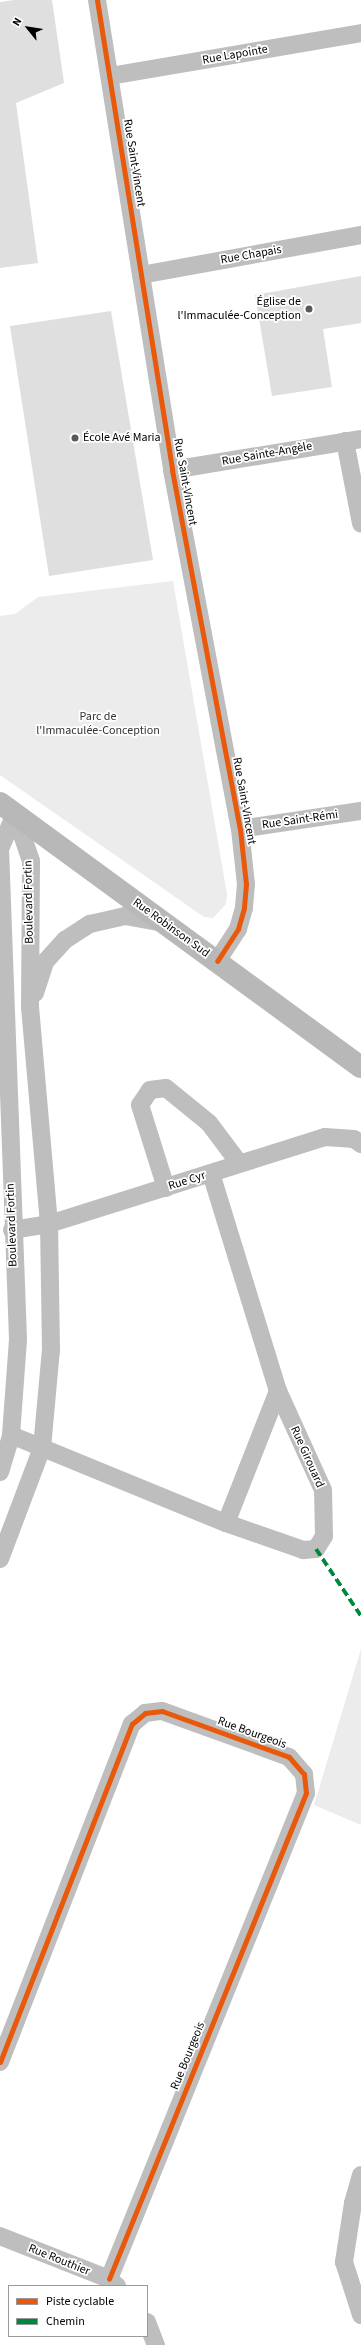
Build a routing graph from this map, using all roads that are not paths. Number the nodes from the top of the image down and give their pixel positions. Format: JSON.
{"nodes":[{"id":1,"x":97,"y":0,"type":"edge"},
{"id":2,"x":361,"y":33,"type":"edge"},
{"id":3,"x":110,"y":76,"type":"junction"},
{"id":4,"x":361,"y":235,"type":"edge"},
{"id":5,"x":141,"y":275,"type":"junction"},
{"id":6,"x":353,"y":440,"type":"edge"},
{"id":7,"x":172,"y":470,"type":"junction"},
{"id":8,"x":361,"y":523,"type":"edge"},
{"id":9,"x":8,"y":809,"type":"edge"},
{"id":10,"x":361,"y":811,"type":"edge"},
{"id":11,"x":240,"y":829,"type":"junction"},
{"id":12,"x":163,"y":923,"type":"junction"},
{"id":13,"x":217,"y":961,"type":"junction"},
{"id":14,"x":30,"y":1007,"type":"junction"},
{"id":15,"x":361,"y":1068,"type":"edge"},
{"id":16,"x":361,"y":1144,"type":"edge"},
{"id":17,"x":239,"y":1163,"type":"junction"},
{"id":18,"x":211,"y":1173,"type":"junction"},
{"id":19,"x":166,"y":1188,"type":"junction"},
{"id":20,"x":49,"y":1224,"type":"junction"},
{"id":21,"x":12,"y":1230,"type":"junction"},
{"id":22,"x":278,"y":1391,"type":"junction"},
{"id":23,"x":11,"y":1435,"type":"junction"},
{"id":24,"x":42,"y":1448,"type":"junction"},
{"id":25,"x":0,"y":1472,"type":"edge"},
{"id":26,"x":226,"y":1523,"type":"junction"},
{"id":27,"x":0,"y":1560,"type":"edge"},
{"id":28,"x":0,"y":2062,"type":"edge"},
{"id":29,"x":361,"y":2175,"type":"edge"},
{"id":30,"x":0,"y":2236,"type":"edge"},
{"id":31,"x":113,"y":2283,"type":"edge"},
{"id":32,"x":361,"y":2315,"type":"edge"},
{"id":33,"x":148,"y":2325,"type":"edge"},
{"id":34,"x":156,"y":2345,"type":"edge"}],
"edges":[{"from":1,"to":3,"type":"street","name":"Rue Saint-Vincent"},
{"from":2,"to":3,"type":"street","name":"Rue Lapointe"},
{"from":3,"to":5,"type":"street","name":"Rue Saint-Vincent"},
{"from":4,"to":5,"type":"street","name":"Rue Chapais"},
{"from":5,"to":7,"type":"street","name":"Rue Saint-Vincent"},
{"from":6,"to":7,"type":"street","name":"Rue Sainte-Angèle"},
{"from":6,"to":8,"type":"street"},
{"from":7,"to":11,"type":"street","name":"Rue Saint-Vincent"},
{"from":9,"to":12,"type":"street","name":"Rue Robinson Sud"},
{"from":9,"to":14,"type":"street","name":"Boulevard Fortin"},
{"from":9,"to":21,"type":"street","name":"Boulevard Fortin"},
{"from":10,"to":11,"type":"street","name":"Rue Saint-Rémi"},
{"from":11,"to":13,"type":"street","name":"Rue Saint-Vincent"},
{"from":12,"to":13,"type":"street","name":"Rue Robinson Sud"},
{"from":12,"to":14,"type":"street","name":"Boulevard Fortin"},
{"from":13,"to":15,"type":"street","name":"Rue Robinson Sud"},
{"from":14,"to":20,"type":"street","name":"Boulevard Fortin"},
{"from":16,"to":17,"type":"street","name":"Rue Cyr"},
{"from":17,"to":18,"type":"street","name":"Rue Cyr"},
{"from":17,"to":19,"type":"street"},
{"from":18,"to":19,"type":"street","name":"Rue Cyr"},
{"from":18,"to":22,"type":"street","name":"Rue Girouard"},
{"from":19,"to":20,"type":"street","name":"Rue Cyr"},
{"from":20,"to":21,"type":"street","name":"Rue Cyr"},
{"from":20,"to":24,"type":"street","name":"Boulevard Fortin"},
{"from":21,"to":23,"type":"street","name":"Boulevard Fortin"},
{"from":22,"to":26,"type":"street"},
{"from":22,"to":26,"type":"street","name":"Rue Girouard"},
{"from":23,"to":24,"type":"street","name":"Rue Girouard"},
{"from":23,"to":25,"type":"street","name":"Boulevard Fortin"},
{"from":24,"to":26,"type":"street","name":"Rue Girouard"},
{"from":24,"to":27,"type":"street","name":"Boulevard Fortin"},
{"from":28,"to":31,"type":"street","name":"Rue Bourgeois"},
{"from":29,"to":32,"type":"street"},
{"from":30,"to":31,"type":"street","name":"Rue Routhier"},
{"from":33,"to":34,"type":"street"}]}
